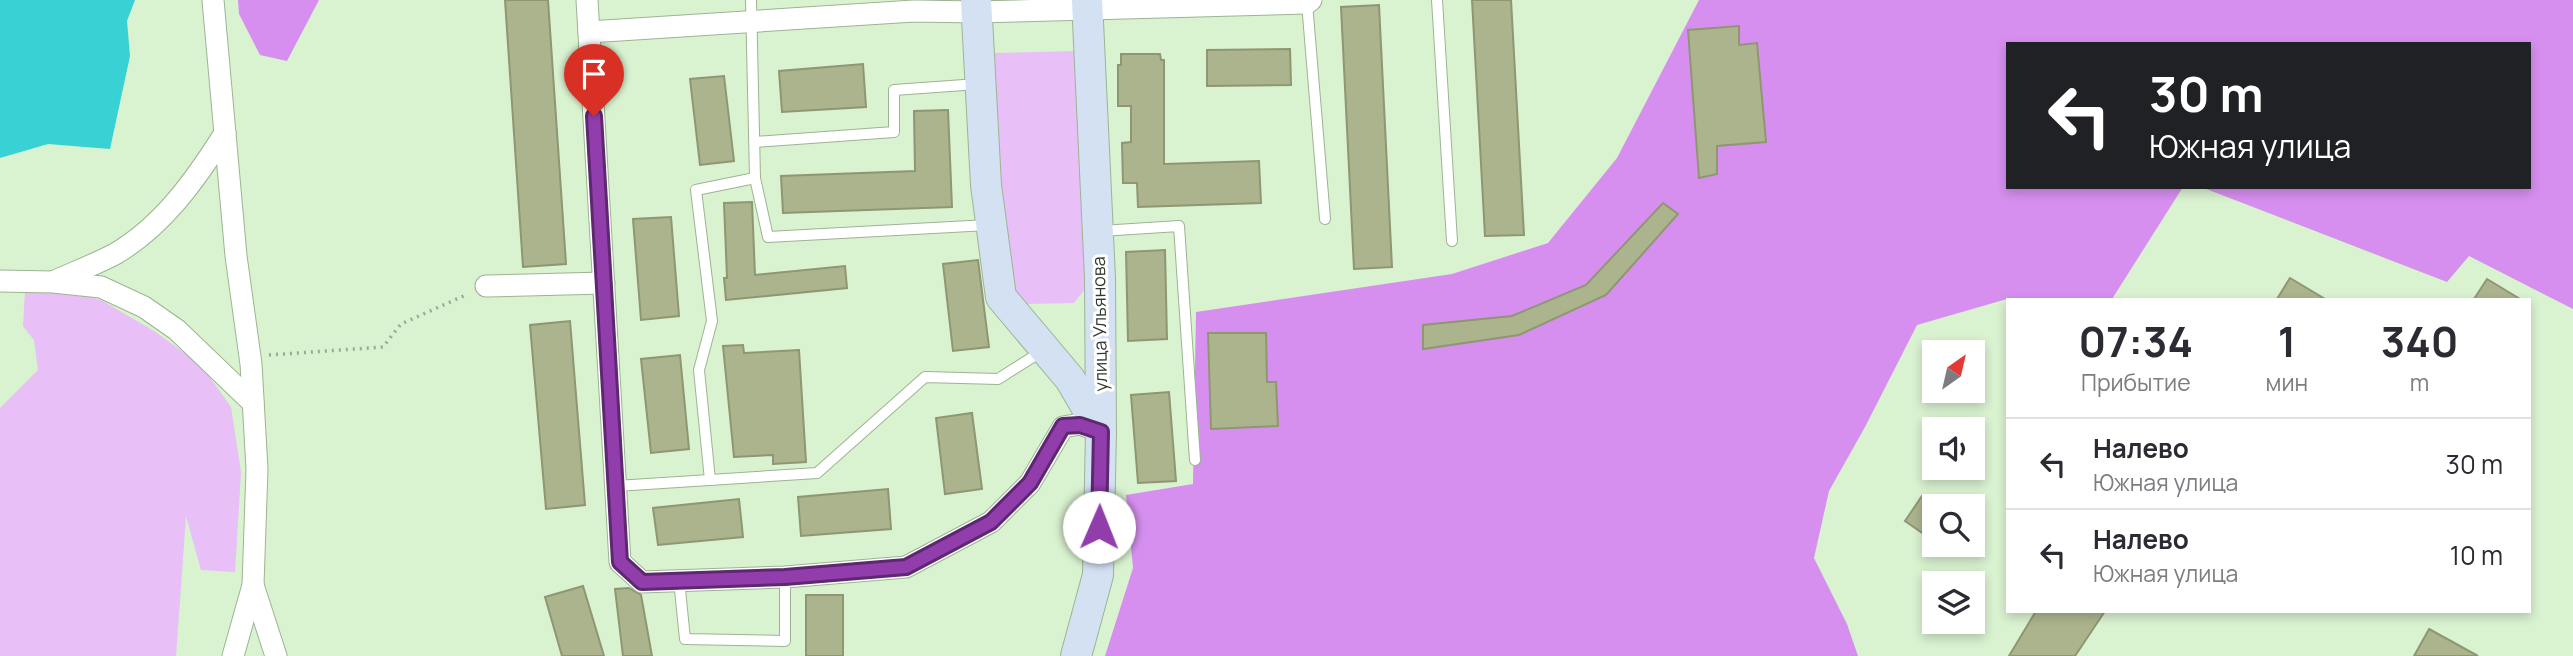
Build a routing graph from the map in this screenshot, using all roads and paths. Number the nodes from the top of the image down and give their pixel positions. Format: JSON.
{"nodes":[{"id":1,"x":213,"y":0,"type":"edge"},
{"id":2,"x":587,"y":0,"type":"edge"},
{"id":3,"x":751,"y":0,"type":"edge"},
{"id":4,"x":1437,"y":0,"type":"edge"},
{"id":5,"x":1309,"y":1,"type":"edge"},
{"id":6,"x":1161,"y":3,"type":"edge"},
{"id":7,"x":1087,"y":4,"type":"edge"},
{"id":8,"x":976,"y":6,"type":"edge"},
{"id":9,"x":752,"y":22,"type":"junction"},
{"id":10,"x":589,"y":32,"type":"junction"},
{"id":11,"x":981,"y":84,"type":"junction"},
{"id":12,"x":225,"y":133,"type":"junction"},
{"id":13,"x":755,"y":142,"type":"junction"},
{"id":14,"x":755,"y":178,"type":"junction"},
{"id":15,"x":1325,"y":219,"type":"dead end"},
{"id":16,"x":991,"y":225,"type":"junction"},
{"id":17,"x":1098,"y":231,"type":"junction"},
{"id":18,"x":1452,"y":241,"type":"dead end"},
{"id":19,"x":0,"y":281,"type":"edge"},
{"id":20,"x":53,"y":282,"type":"junction"},
{"id":21,"x":604,"y":283,"type":"junction"},
{"id":22,"x":486,"y":286,"type":"joint"},
{"id":23,"x":1045,"y":349,"type":"junction"},
{"id":24,"x":249,"y":356,"type":"junction"},
{"id":25,"x":253,"y":403,"type":"junction"},
{"id":26,"x":1101,"y":432,"type":"junction"},
{"id":27,"x":1195,"y":460,"type":"dead end"},
{"id":28,"x":710,"y":480,"type":"junction"},
{"id":29,"x":615,"y":486,"type":"junction"},
{"id":30,"x":785,"y":577,"type":"junction"},
{"id":31,"x":679,"y":580,"type":"junction"},
{"id":32,"x":253,"y":584,"type":"junction"},
{"id":33,"x":233,"y":656,"type":"edge"},
{"id":34,"x":276,"y":656,"type":"edge"},
{"id":35,"x":1076,"y":656,"type":"edge"}],
"edges":[{"from":1,"to":12,"type":"street"},
{"from":2,"to":10,"type":"street"},
{"from":3,"to":9,"type":"lane"},
{"from":4,"to":18,"type":"lane"},
{"from":5,"to":6,"type":"street"},
{"from":5,"to":15,"type":"lane"},
{"from":6,"to":7,"type":"street"},
{"from":7,"to":8,"type":"street"},
{"from":7,"to":17,"type":"street","name":"улица Ульянова"},
{"from":8,"to":9,"type":"street"},
{"from":8,"to":11,"type":"street","name":"улица Ульянова"},
{"from":9,"to":10,"type":"street"},
{"from":9,"to":13,"type":"lane"},
{"from":10,"to":21,"type":"street"},
{"from":11,"to":13,"type":"lane"},
{"from":11,"to":16,"type":"street","name":"улица Ульянова"},
{"from":12,"to":20,"type":"street"},
{"from":12,"to":24,"type":"street"},
{"from":13,"to":14,"type":"lane"},
{"from":14,"to":16,"type":"lane"},
{"from":14,"to":28,"type":"lane"},
{"from":16,"to":23,"type":"street","name":"улица Ульянова"},
{"from":17,"to":26,"type":"street","name":"улица Ульянова"},
{"from":17,"to":27,"type":"lane"},
{"from":19,"to":20,"type":"street"},
{"from":20,"to":25,"type":"street"},
{"from":21,"to":22,"type":"street"},
{"from":21,"to":29,"type":"street"},
{"from":22,"to":24,"type":"path"},
{"from":23,"to":26,"type":"street","name":"улица Ульянова"},
{"from":23,"to":28,"type":"lane"},
{"from":24,"to":25,"type":"street"},
{"from":25,"to":32,"type":"street"},
{"from":26,"to":30,"type":"street"},
{"from":26,"to":35,"type":"street"},
{"from":28,"to":29,"type":"lane"},
{"from":29,"to":31,"type":"street"},
{"from":30,"to":31,"type":"street"},
{"from":30,"to":31,"type":"lane"},
{"from":32,"to":33,"type":"street"},
{"from":32,"to":34,"type":"street"}]}
